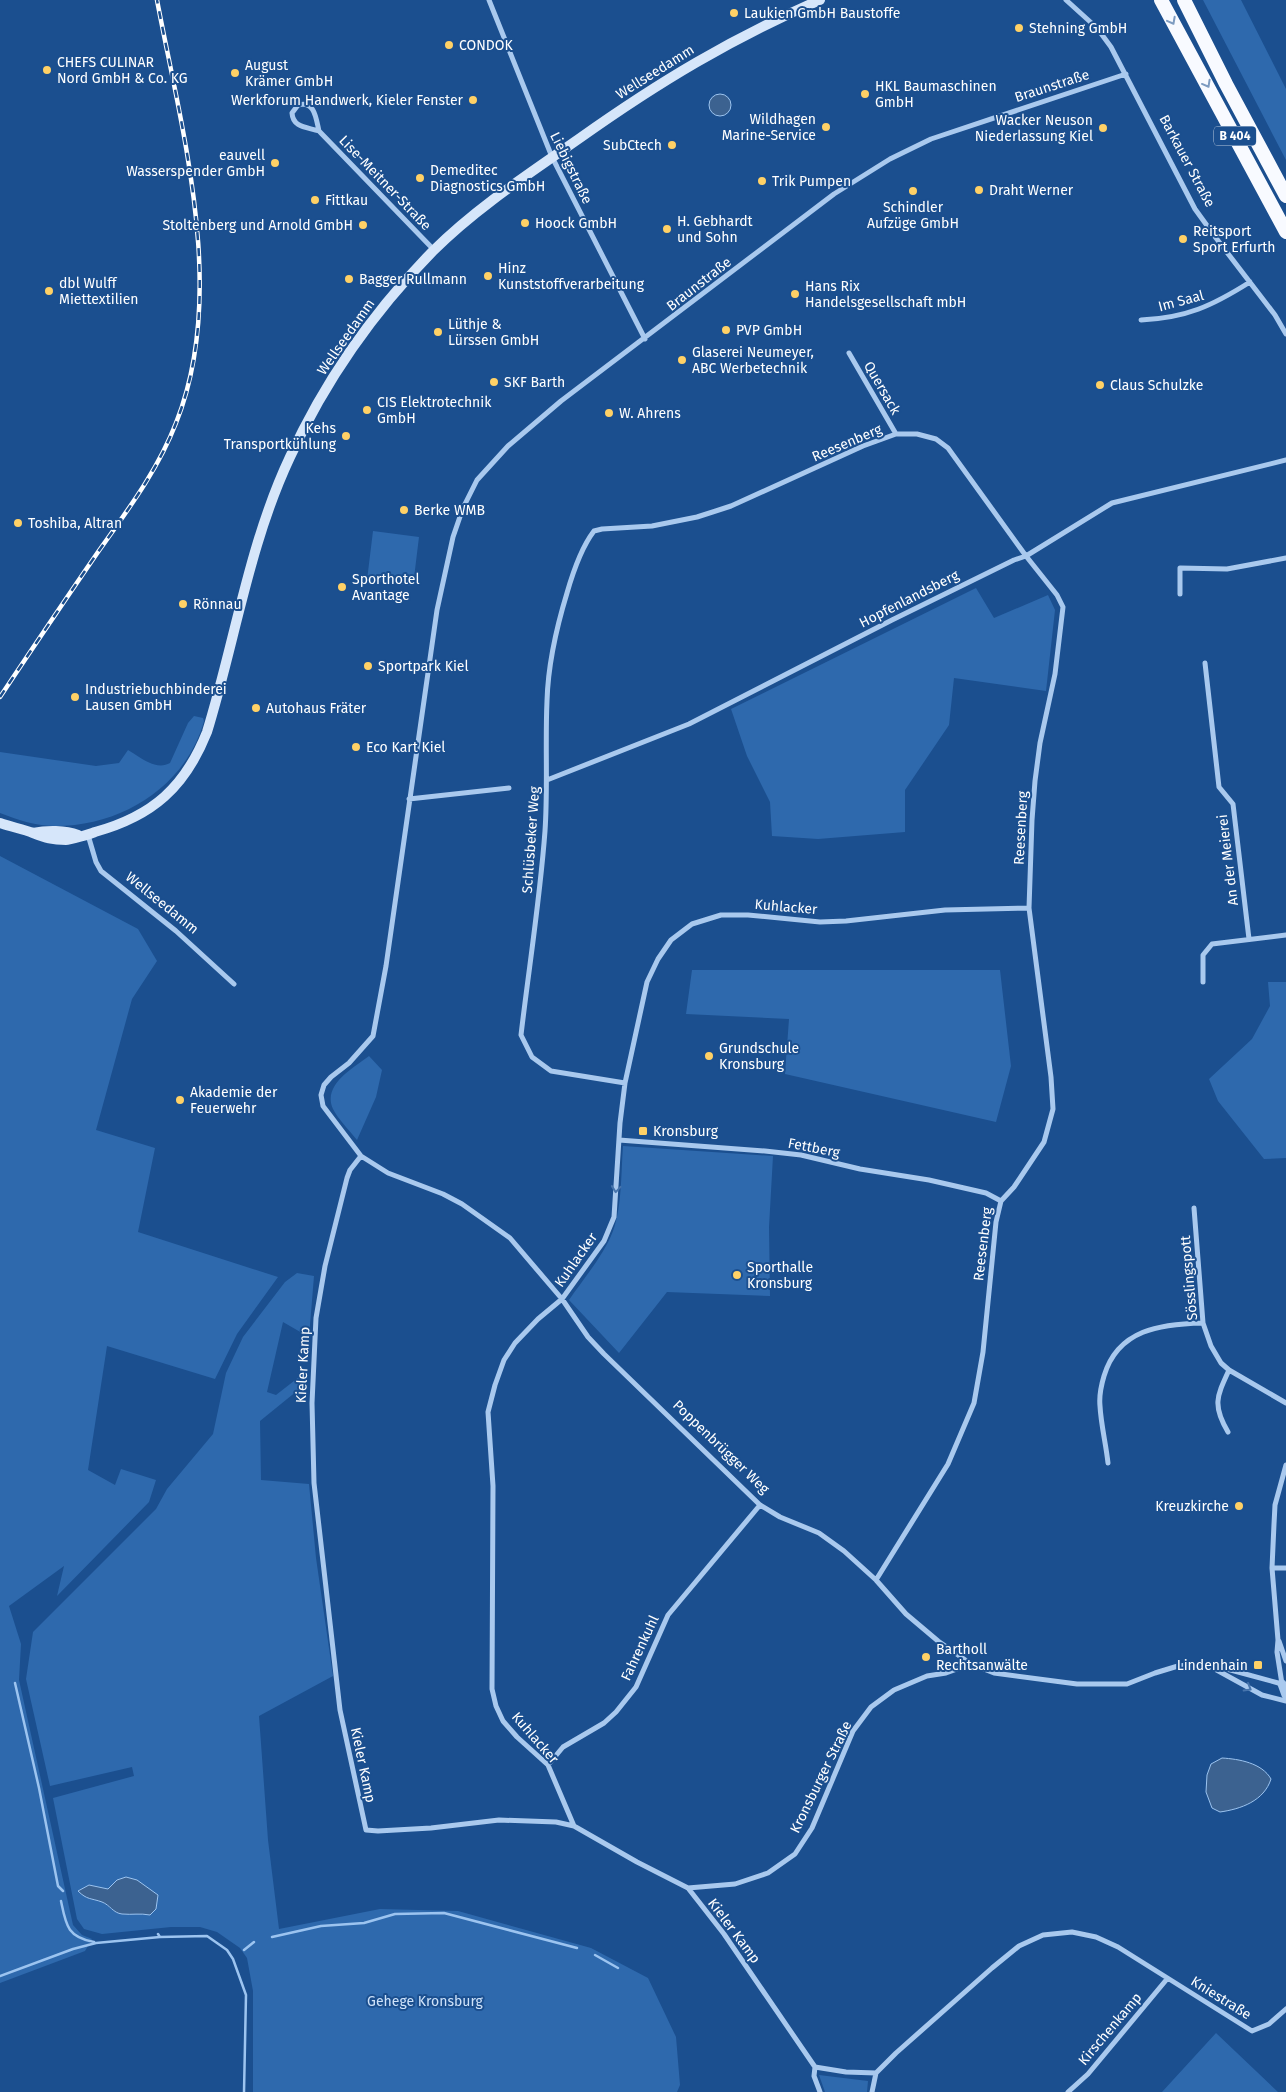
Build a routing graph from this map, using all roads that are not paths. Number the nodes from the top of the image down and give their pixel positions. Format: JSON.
{"nodes":[{"id":1,"x":489,"y":0,"type":"edge"},
{"id":2,"x":820,"y":0,"type":"edge"},
{"id":3,"x":1066,"y":0,"type":"edge"},
{"id":4,"x":1160,"y":0,"type":"edge"},
{"id":5,"x":1184,"y":0,"type":"edge"},
{"id":6,"x":1126,"y":74,"type":"junction"},
{"id":7,"x":319,"y":131,"type":"junction"},
{"id":8,"x":552,"y":157,"type":"junction"},
{"id":9,"x":1286,"y":196,"type":"edge"},
{"id":10,"x":1286,"y":232,"type":"edge"},
{"id":11,"x":434,"y":250,"type":"junction"},
{"id":12,"x":1250,"y":282,"type":"junction"},
{"id":13,"x":1141,"y":320,"type":"dead end"},
{"id":14,"x":1286,"y":334,"type":"edge"},
{"id":15,"x":645,"y":339,"type":"junction"},
{"id":16,"x":849,"y":353,"type":"dead end"},
{"id":17,"x":896,"y":434,"type":"junction"},
{"id":18,"x":1286,"y":460,"type":"edge"},
{"id":19,"x":594,"y":531,"type":"joint"},
{"id":20,"x":1026,"y":556,"type":"junction"},
{"id":21,"x":1286,"y":558,"type":"edge"},
{"id":22,"x":1180,"y":594,"type":"dead end"},
{"id":23,"x":1205,"y":663,"type":"dead end"},
{"id":24,"x":547,"y":780,"type":"junction"},
{"id":25,"x":508,"y":788,"type":"dead end"},
{"id":26,"x":409,"y":799,"type":"junction"},
{"id":27,"x":0,"y":823,"type":"edge"},
{"id":28,"x":83,"y":835,"type":"junction"},
{"id":29,"x":1029,"y":908,"type":"junction"},
{"id":30,"x":1286,"y":936,"type":"edge"},
{"id":31,"x":1249,"y":939,"type":"junction"},
{"id":32,"x":1203,"y":982,"type":"dead end"},
{"id":33,"x":234,"y":984,"type":"dead end"},
{"id":34,"x":625,"y":1083,"type":"junction"},
{"id":35,"x":324,"y":1086,"type":"joint"},
{"id":36,"x":619,"y":1140,"type":"junction"},
{"id":37,"x":360,"y":1156,"type":"junction"},
{"id":38,"x":1001,"y":1201,"type":"junction"},
{"id":39,"x":1194,"y":1208,"type":"dead end"},
{"id":40,"x":562,"y":1300,"type":"junction"},
{"id":41,"x":1203,"y":1323,"type":"junction"},
{"id":42,"x":1229,"y":1370,"type":"junction"},
{"id":43,"x":1286,"y":1403,"type":"edge"},
{"id":44,"x":1228,"y":1432,"type":"dead end"},
{"id":45,"x":1108,"y":1463,"type":"dead end"},
{"id":46,"x":1286,"y":1465,"type":"edge"},
{"id":47,"x":760,"y":1505,"type":"junction"},
{"id":48,"x":1272,"y":1568,"type":"junction"},
{"id":49,"x":1286,"y":1568,"type":"edge"},
{"id":50,"x":876,"y":1580,"type":"junction"},
{"id":51,"x":1278,"y":1640,"type":"junction"},
{"id":52,"x":1286,"y":1661,"type":"edge"},
{"id":53,"x":971,"y":1664,"type":"junction"},
{"id":54,"x":1213,"y":1668,"type":"junction"},
{"id":55,"x":1284,"y":1684,"type":"edge"},
{"id":56,"x":1286,"y":1695,"type":"edge"},
{"id":57,"x":1286,"y":1701,"type":"edge"},
{"id":58,"x":548,"y":1765,"type":"junction"},
{"id":59,"x":574,"y":1826,"type":"junction"},
{"id":60,"x":688,"y":1888,"type":"junction"},
{"id":61,"x":1167,"y":1979,"type":"junction"},
{"id":62,"x":1286,"y":2008,"type":"edge"},
{"id":63,"x":815,"y":2067,"type":"junction"},
{"id":64,"x":876,"y":2073,"type":"junction"},
{"id":65,"x":820,"y":2092,"type":"edge"},
{"id":66,"x":872,"y":2092,"type":"edge"},
{"id":67,"x":1068,"y":2092,"type":"edge"}],
"edges":[{"from":1,"to":8,"type":"street","name":"Liebigstraße"},
{"from":2,"to":8,"type":"main road","name":"Wellseedamm"},
{"from":3,"to":6,"type":"street","name":"Barkauer Straße"},
{"from":4,"to":10,"type":"highway","number":"B 404","one_way":true},
{"from":5,"to":9,"type":"highway","number":"B 404"},
{"from":6,"to":12,"type":"street","name":"Barkauer Straße"},
{"from":6,"to":15,"type":"street","name":"Braunstraße"},
{"from":7,"to":7,"type":"street","name":"Lise-Meitner-Straße"},
{"from":7,"to":11,"type":"street","name":"Lise-Meitner-Straße"},
{"from":8,"to":11,"type":"main road","name":"Wellseedamm"},
{"from":8,"to":15,"type":"street","name":"Liebigstraße"},
{"from":11,"to":28,"type":"main road","name":"Wellseedamm"},
{"from":12,"to":13,"type":"street","name":"Im Saal"},
{"from":12,"to":14,"type":"street","name":"Barkauer Straße"},
{"from":15,"to":26,"type":"street","name":"Braunstraße"},
{"from":16,"to":17,"type":"street","name":"Quersack"},
{"from":17,"to":19,"type":"street","name":"Reesenberg"},
{"from":17,"to":20,"type":"street","name":"Reesenberg"},
{"from":18,"to":20,"type":"street","name":"Hopfenlandsberg"},
{"from":19,"to":24,"type":"street","name":"Schlüsbeker Weg"},
{"from":20,"to":24,"type":"street","name":"Hopfenlandsberg"},
{"from":20,"to":29,"type":"street","name":"Reesenberg"},
{"from":21,"to":22,"type":"street"},
{"from":23,"to":31,"type":"street","name":"An der Meierei"},
{"from":24,"to":34,"type":"street","name":"Schlüsbeker Weg"},
{"from":25,"to":26,"type":"street"},
{"from":26,"to":35,"type":"street","name":"Braunstraße"},
{"from":27,"to":28,"type":"main road","name":"Wellseedamm"},
{"from":28,"to":33,"type":"street","name":"Wellseedamm"},
{"from":29,"to":34,"type":"street","name":"Kuhlacker"},
{"from":29,"to":38,"type":"street","name":"Reesenberg"},
{"from":30,"to":31,"type":"street"},
{"from":31,"to":32,"type":"street"},
{"from":34,"to":36,"type":"street","name":"Kuhlacker"},
{"from":35,"to":37,"type":"street","name":"Poppenbrügger Weg"},
{"from":36,"to":38,"type":"street","name":"Fettberg"},
{"from":36,"to":40,"type":"street","name":"Kuhlacker","one_way":true},
{"from":37,"to":40,"type":"street","name":"Poppenbrügger Weg"},
{"from":37,"to":59,"type":"street","name":"Kieler Kamp"},
{"from":38,"to":50,"type":"street","name":"Reesenberg"},
{"from":39,"to":41,"type":"street","name":"Sösslingspott"},
{"from":40,"to":47,"type":"street","name":"Poppenbrügger Weg"},
{"from":40,"to":58,"type":"street","name":"Kuhlacker"},
{"from":41,"to":42,"type":"street","name":"Sösslingspott"},
{"from":41,"to":45,"type":"street"},
{"from":42,"to":43,"type":"street","name":"Sösslingspott"},
{"from":42,"to":44,"type":"street"},
{"from":46,"to":48,"type":"street"},
{"from":47,"to":50,"type":"street","name":"Poppenbrügger Weg"},
{"from":47,"to":58,"type":"street","name":"Fahrenkuhl"},
{"from":48,"to":49,"type":"street"},
{"from":48,"to":51,"type":"street"},
{"from":50,"to":53,"type":"street","name":"Poppenbrügger Weg"},
{"from":51,"to":52,"type":"street"},
{"from":51,"to":55,"type":"street"},
{"from":53,"to":54,"type":"street","name":"Poppenbrügger Weg"},
{"from":53,"to":60,"type":"street","name":"Kronsburger Straße"},
{"from":54,"to":55,"type":"street","name":"Poppenbrügger Weg"},
{"from":54,"to":57,"type":"street","name":"Poppenbrügger Weg","one_way":true},
{"from":55,"to":56,"type":"street"},
{"from":58,"to":59,"type":"street","name":"Kuhlacker"},
{"from":59,"to":60,"type":"street","name":"Kieler Kamp"},
{"from":60,"to":63,"type":"street","name":"Kieler Kamp"},
{"from":61,"to":62,"type":"street","name":"Kniestraße"},
{"from":61,"to":64,"type":"street"},
{"from":61,"to":67,"type":"street","name":"Kirschenkamp"},
{"from":63,"to":64,"type":"street"},
{"from":63,"to":65,"type":"street","name":"Kieler Kamp"},
{"from":64,"to":66,"type":"street"}]}
